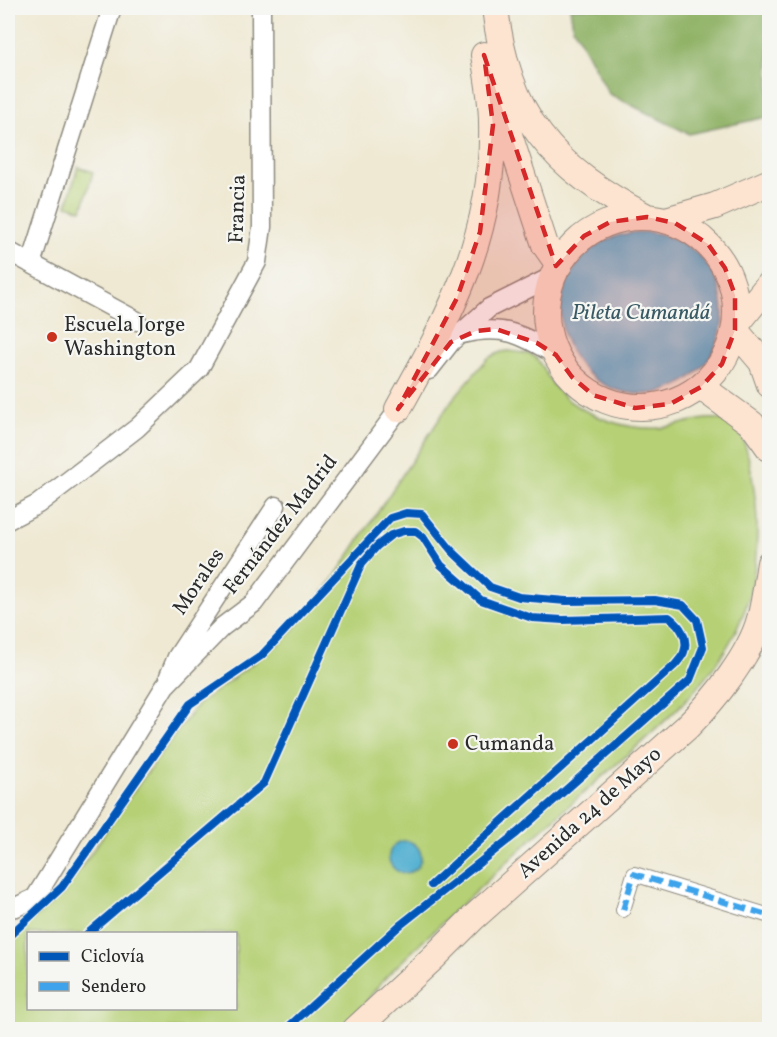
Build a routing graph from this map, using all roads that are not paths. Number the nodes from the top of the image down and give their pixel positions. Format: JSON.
{"nodes":[{"id":1,"x":112,"y":8,"type":"edge"},
{"id":2,"x":261,"y":8,"type":"edge"},
{"id":3,"x":478,"y":8,"type":"edge"},
{"id":4,"x":495,"y":8,"type":"edge"},
{"id":5,"x":484,"y":55,"type":"junction"},
{"id":6,"x":770,"y":182,"type":"edge"},
{"id":7,"x":656,"y":219,"type":"junction"},
{"id":8,"x":8,"y":250,"type":"edge"},
{"id":9,"x":31,"y":264,"type":"junction"},
{"id":10,"x":556,"y":270,"type":"junction"},
{"id":11,"x":770,"y":283,"type":"edge"},
{"id":12,"x":137,"y":321,"type":"dead end"},
{"id":13,"x":735,"y":327,"type":"junction"},
{"id":14,"x":462,"y":334,"type":"junction"},
{"id":15,"x":556,"y":355,"type":"junction"},
{"id":16,"x":770,"y":385,"type":"edge"},
{"id":17,"x":701,"y":387,"type":"junction"},
{"id":18,"x":398,"y":409,"type":"junction"},
{"id":19,"x":770,"y":449,"type":"edge"},
{"id":20,"x":276,"y":506,"type":"dead end"},
{"id":21,"x":8,"y":520,"type":"edge"},
{"id":22,"x":770,"y":563,"type":"edge"},
{"id":23,"x":165,"y":686,"type":"junction"},
{"id":24,"x":8,"y":908,"type":"edge"},
{"id":25,"x":623,"y":910,"type":"dead end"},
{"id":26,"x":770,"y":916,"type":"edge"},
{"id":27,"x":356,"y":1029,"type":"edge"}],
"edges":[{"from":1,"to":9,"type":"street"},
{"from":2,"to":21,"type":"street","name":"Francia"},
{"from":3,"to":5,"type":"main road"},
{"from":4,"to":7,"type":"main road"},
{"from":5,"to":10,"type":"main road"},
{"from":5,"to":18,"type":"main road"},
{"from":6,"to":7,"type":"main road"},
{"from":7,"to":10,"type":"main road"},
{"from":7,"to":13,"type":"main road"},
{"from":8,"to":9,"type":"street"},
{"from":9,"to":12,"type":"street"},
{"from":10,"to":14,"type":"street","name":"Fernández Madrid"},
{"from":10,"to":15,"type":"main road"},
{"from":11,"to":13,"type":"main road"},
{"from":13,"to":16,"type":"main road"},
{"from":13,"to":17,"type":"main road"},
{"from":14,"to":15,"type":"street"},
{"from":14,"to":18,"type":"street","name":"Fernández Madrid"},
{"from":15,"to":17,"type":"main road"},
{"from":17,"to":19,"type":"main road"},
{"from":18,"to":23,"type":"street","name":"Fernández Madrid"},
{"from":20,"to":23,"type":"street","name":"Morales"},
{"from":22,"to":27,"type":"main road","name":"Avenida 24 de Mayo"},
{"from":23,"to":24,"type":"street","name":"Fernández Madrid"},
{"from":25,"to":26,"type":"street"}]}
